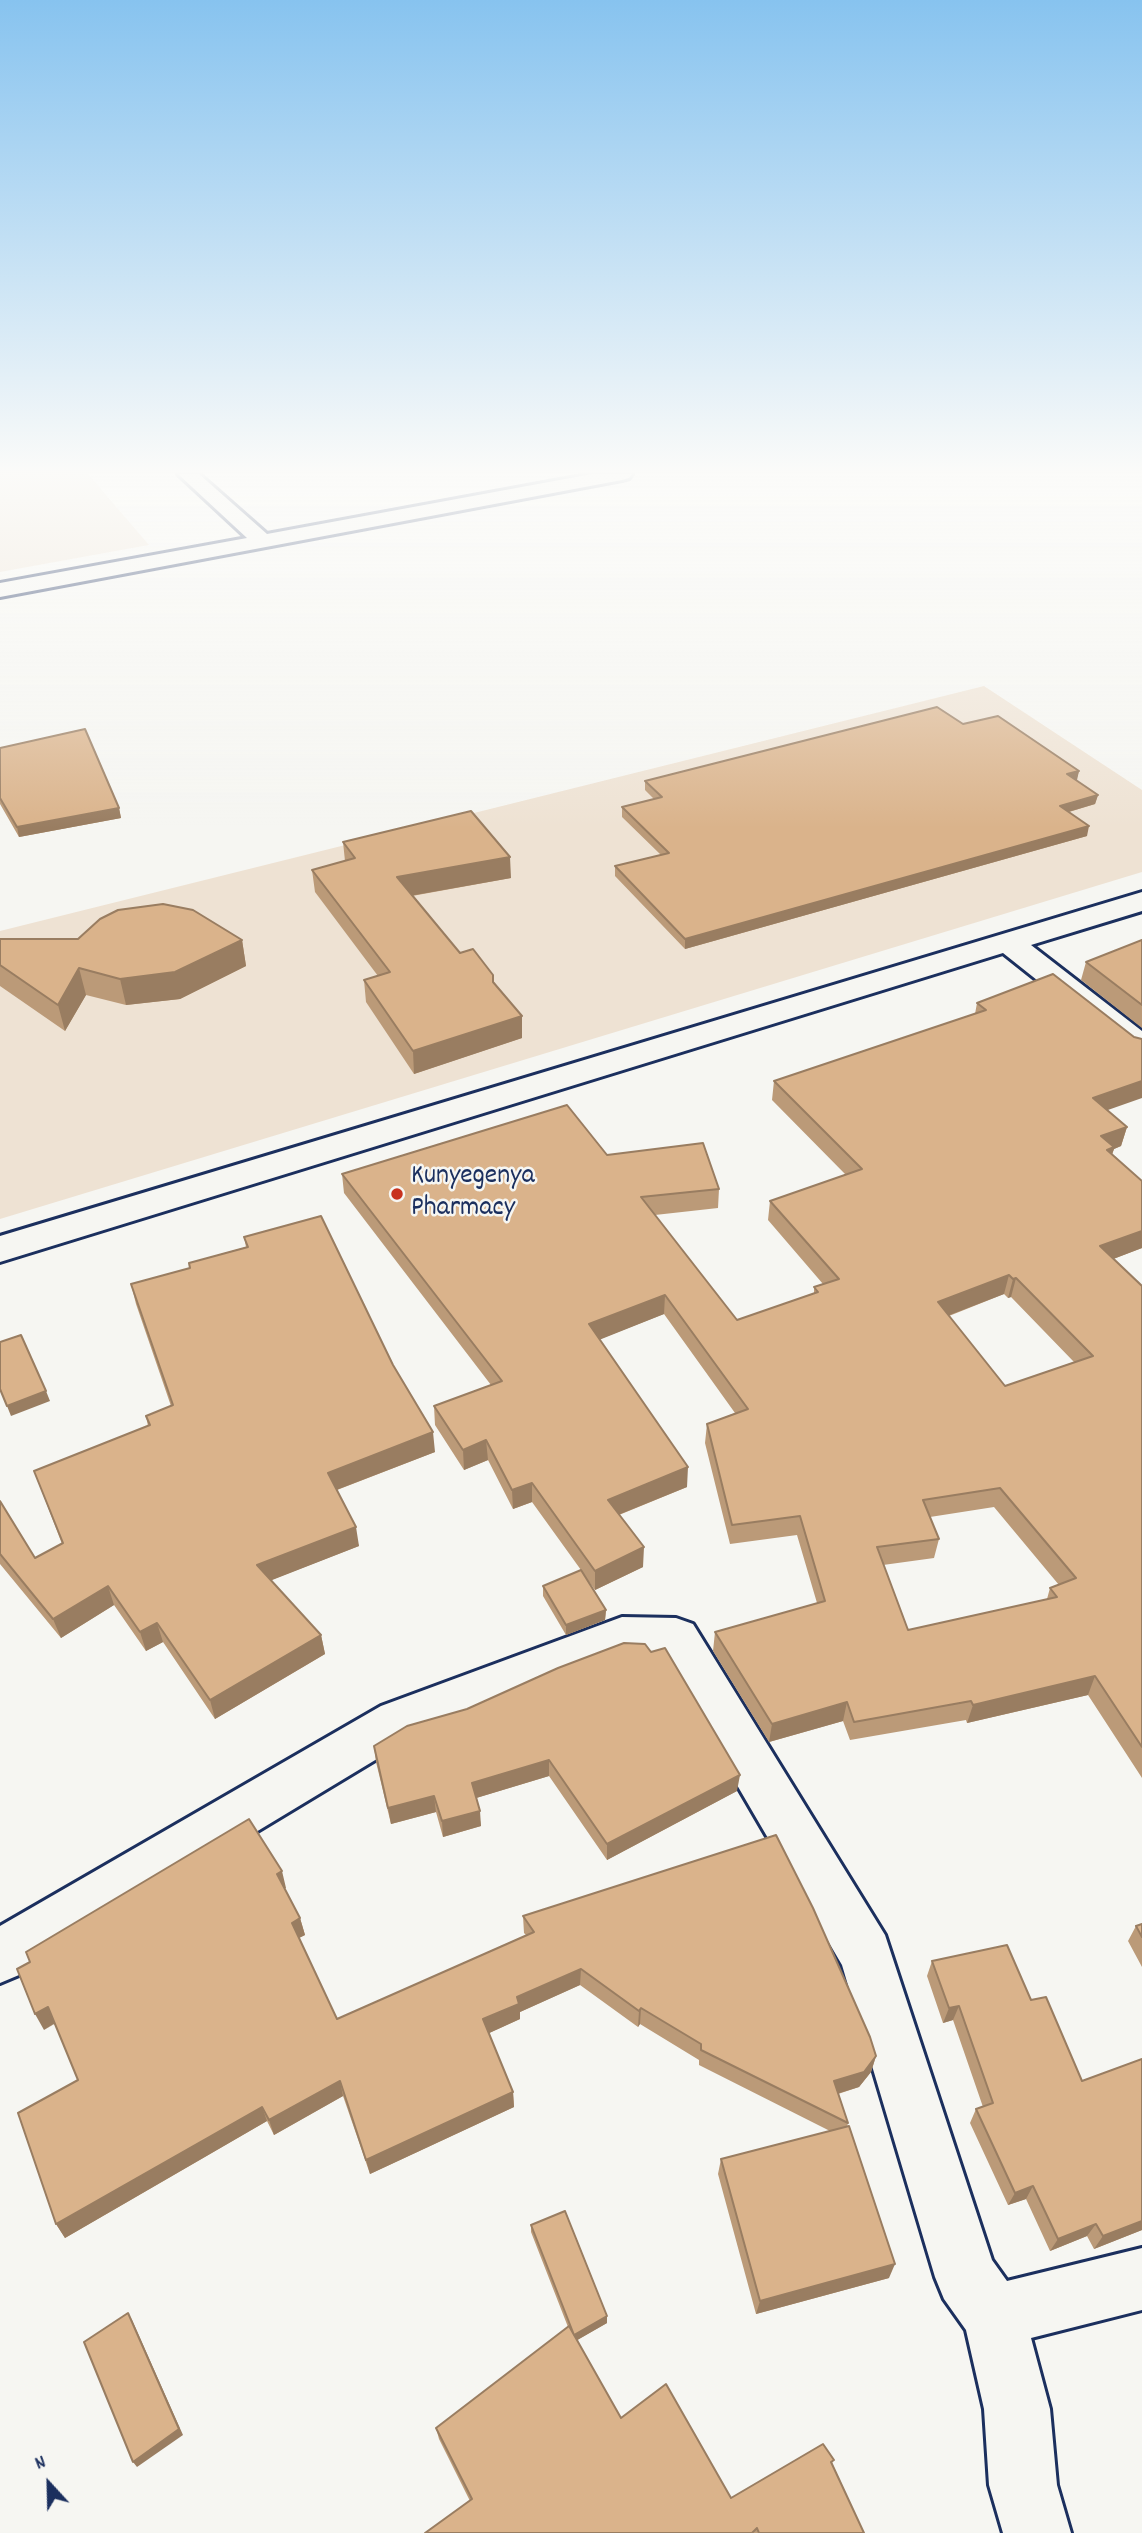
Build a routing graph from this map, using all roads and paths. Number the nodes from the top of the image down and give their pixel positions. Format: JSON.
{"nodes":[{"id":1,"x":1142,"y":901,"type":"edge"},
{"id":2,"x":1007,"y":941,"type":"junction"},
{"id":3,"x":1142,"y":1047,"type":"edge"},
{"id":4,"x":0,"y":1249,"type":"edge"},
{"id":5,"x":0,"y":1956,"type":"edge"},
{"id":6,"x":1142,"y":2279,"type":"edge"},
{"id":7,"x":994,"y":2316,"type":"junction"},
{"id":8,"x":1037,"y":2533,"type":"edge"}],
"edges":[{"from":1,"to":2,"type":"street"},
{"from":2,"to":3,"type":"street"},
{"from":2,"to":4,"type":"street"},
{"from":5,"to":7,"type":"street"},
{"from":6,"to":7,"type":"street"},
{"from":7,"to":8,"type":"street"}]}
